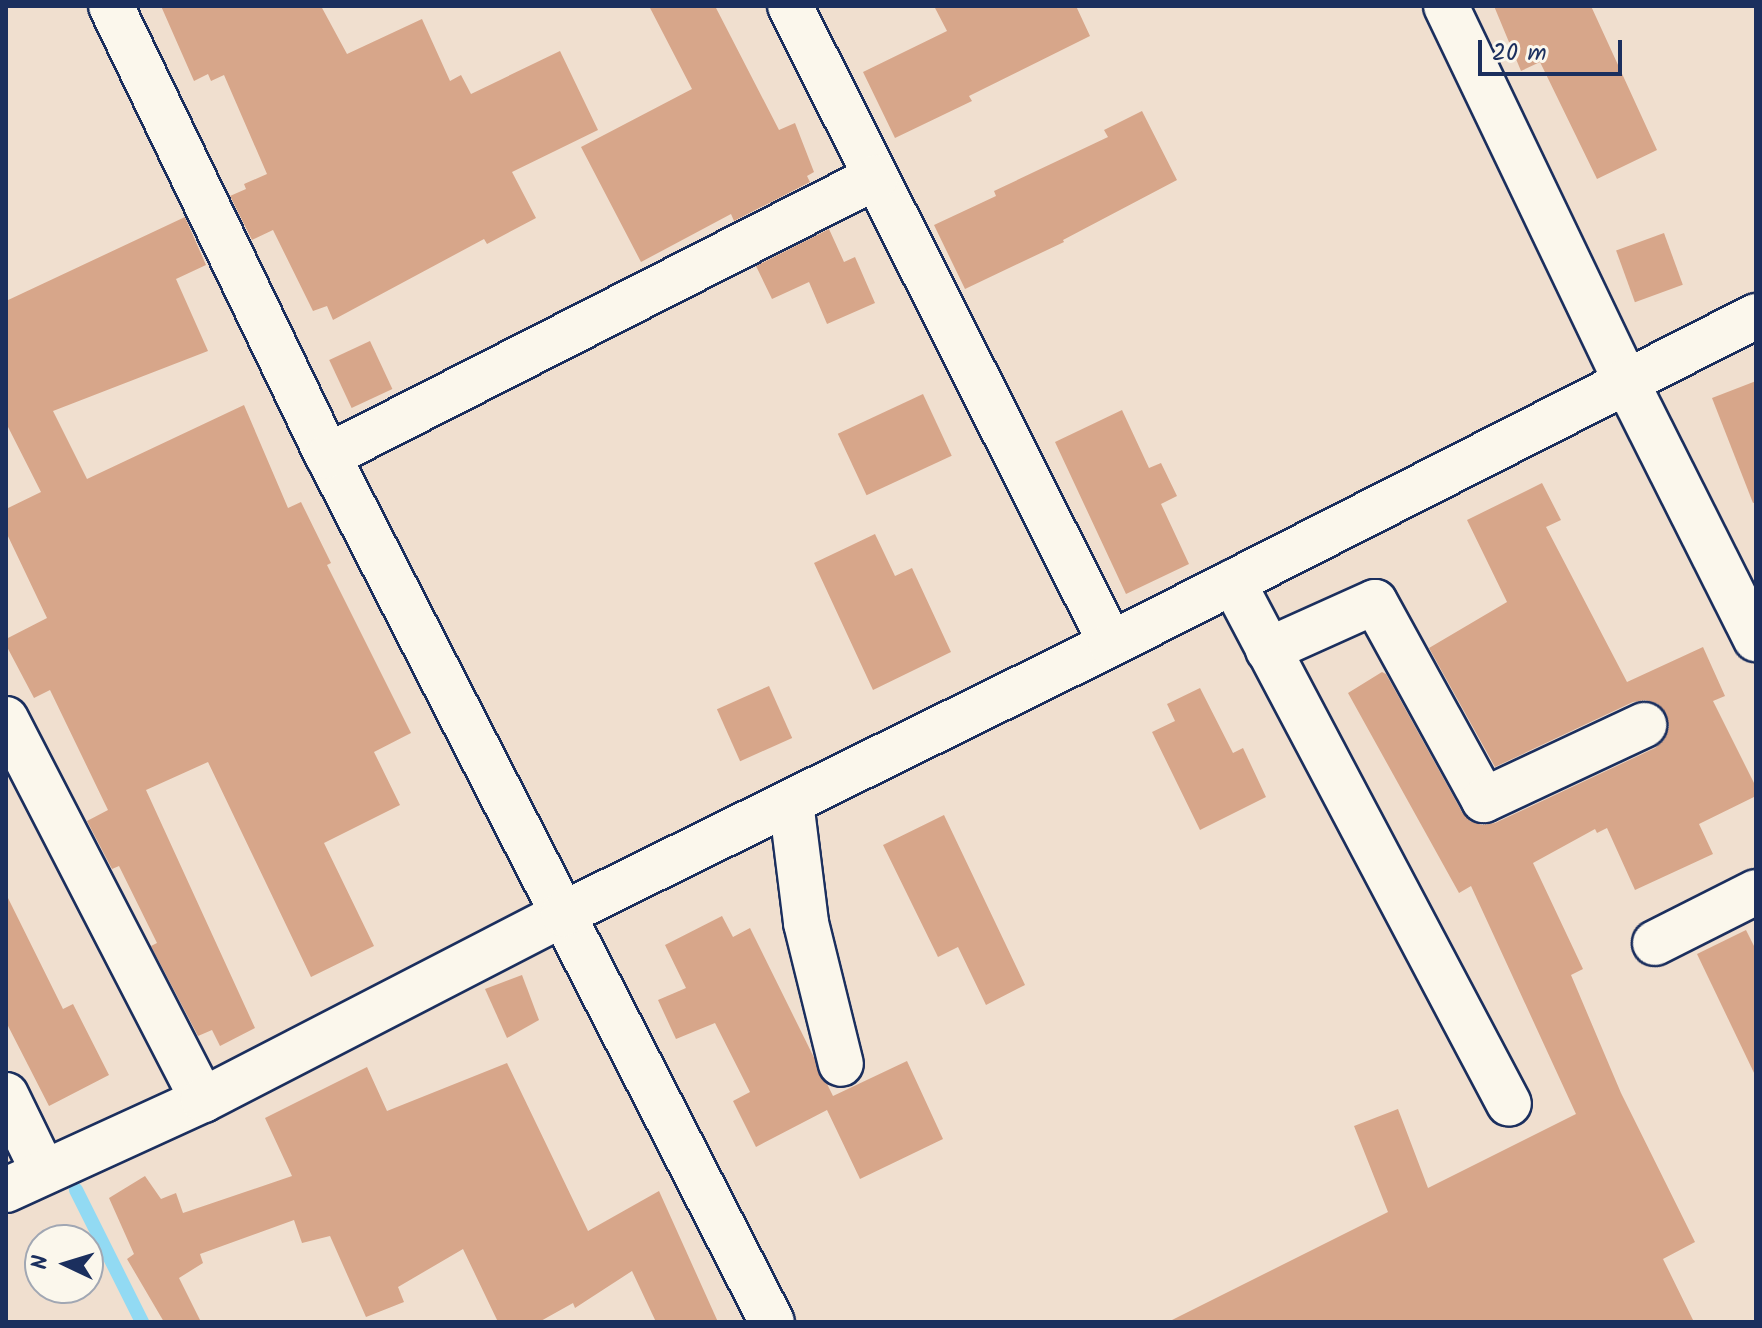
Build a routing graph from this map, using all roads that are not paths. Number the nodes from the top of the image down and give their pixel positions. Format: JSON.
{"nodes":[{"id":1,"x":111,"y":6,"type":"edge"},
{"id":2,"x":790,"y":6,"type":"edge"},
{"id":3,"x":1446,"y":6,"type":"edge"},
{"id":4,"x":876,"y":177,"type":"junction"},
{"id":5,"x":1756,"y":316,"type":"edge"},
{"id":6,"x":1626,"y":381,"type":"junction"},
{"id":7,"x":328,"y":456,"type":"junction"},
{"id":8,"x":1233,"y":582,"type":"junction"},
{"id":9,"x":1756,"y":639,"type":"edge"},
{"id":10,"x":1111,"y":644,"type":"junction"},
{"id":11,"x":1268,"y":650,"type":"junction"},
{"id":12,"x":6,"y":719,"type":"edge"},
{"id":13,"x":1644,"y":725,"type":"dead end"},
{"id":14,"x":791,"y":802,"type":"junction"},
{"id":15,"x":1756,"y":892,"type":"edge"},
{"id":16,"x":563,"y":914,"type":"junction"},
{"id":17,"x":1655,"y":943,"type":"dead end"},
{"id":18,"x":841,"y":1064,"type":"dead end"},
{"id":19,"x":6,"y":1095,"type":"edge"},
{"id":20,"x":203,"y":1100,"type":"junction"},
{"id":21,"x":1509,"y":1104,"type":"dead end"},
{"id":22,"x":25,"y":1180,"type":"edge"},
{"id":23,"x":772,"y":1322,"type":"edge"}],
"edges":[{"from":1,"to":7,"type":"street"},
{"from":2,"to":4,"type":"street"},
{"from":3,"to":6,"type":"street"},
{"from":4,"to":7,"type":"street"},
{"from":4,"to":10,"type":"street"},
{"from":5,"to":6,"type":"street"},
{"from":6,"to":8,"type":"street"},
{"from":6,"to":9,"type":"street"},
{"from":7,"to":16,"type":"street"},
{"from":8,"to":10,"type":"street"},
{"from":8,"to":11,"type":"street"},
{"from":10,"to":14,"type":"street"},
{"from":11,"to":13,"type":"street"},
{"from":11,"to":21,"type":"street"},
{"from":12,"to":20,"type":"street"},
{"from":14,"to":16,"type":"street"},
{"from":14,"to":18,"type":"street"},
{"from":15,"to":17,"type":"street"},
{"from":16,"to":20,"type":"street"},
{"from":16,"to":23,"type":"street"},
{"from":19,"to":22,"type":"street"},
{"from":20,"to":22,"type":"street"}]}
